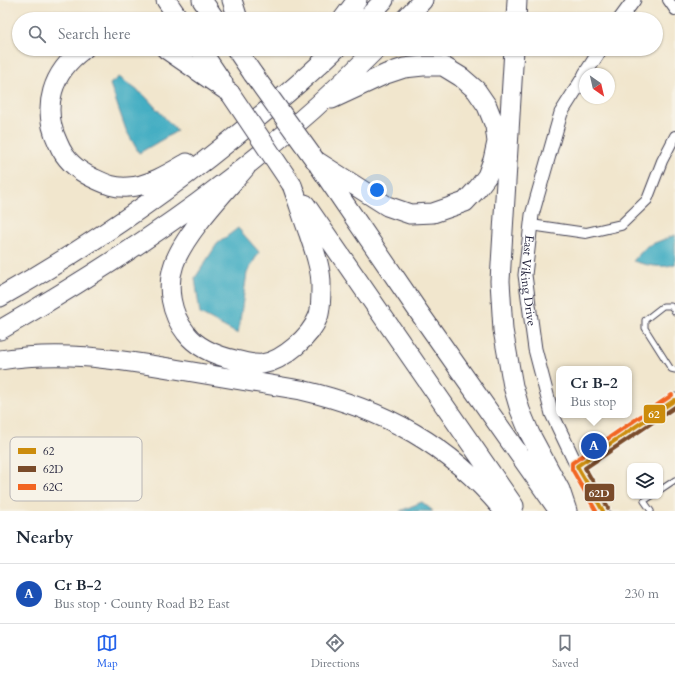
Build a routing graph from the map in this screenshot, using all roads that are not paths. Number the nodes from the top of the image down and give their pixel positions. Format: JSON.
{"nodes":[{"id":1,"x":166,"y":0,"type":"edge"},
{"id":2,"x":202,"y":0,"type":"edge"},
{"id":3,"x":232,"y":0,"type":"edge"},
{"id":4,"x":357,"y":0,"type":"edge"},
{"id":5,"x":384,"y":0,"type":"edge"},
{"id":6,"x":423,"y":0,"type":"edge"},
{"id":7,"x":517,"y":0,"type":"edge"},
{"id":8,"x":634,"y":0,"type":"edge"},
{"id":9,"x":668,"y":0,"type":"edge"},
{"id":10,"x":675,"y":10,"type":"edge"},
{"id":11,"x":174,"y":12,"type":"edge"},
{"id":12,"x":210,"y":12,"type":"edge"},
{"id":13,"x":236,"y":12,"type":"edge"},
{"id":14,"x":348,"y":12,"type":"edge"},
{"id":15,"x":373,"y":12,"type":"edge"},
{"id":16,"x":412,"y":12,"type":"edge"},
{"id":17,"x":516,"y":12,"type":"edge"},
{"id":18,"x":625,"y":12,"type":"edge"},
{"id":19,"x":76,"y":56,"type":"edge"},
{"id":20,"x":176,"y":56,"type":"edge"},
{"id":21,"x":205,"y":56,"type":"edge"},
{"id":22,"x":241,"y":56,"type":"edge"},
{"id":23,"x":248,"y":56,"type":"edge"},
{"id":24,"x":318,"y":56,"type":"edge"},
{"id":25,"x":329,"y":56,"type":"edge"},
{"id":26,"x":369,"y":56,"type":"edge"},
{"id":27,"x":514,"y":56,"type":"edge"},
{"id":28,"x":597,"y":56,"type":"edge"},
{"id":29,"x":589,"y":68,"type":"edge"},
{"id":30,"x":251,"y":70,"type":"junction"},
{"id":31,"x":302,"y":81,"type":"junction"},
{"id":32,"x":579,"y":84,"type":"edge"},
{"id":33,"x":227,"y":90,"type":"junction"},
{"id":34,"x":318,"y":106,"type":"junction"},
{"id":35,"x":236,"y":136,"type":"junction"},
{"id":36,"x":675,"y":136,"type":"edge"},
{"id":37,"x":318,"y":163,"type":"junction"},
{"id":38,"x":246,"y":167,"type":"junction"},
{"id":39,"x":292,"y":185,"type":"junction"},
{"id":40,"x":531,"y":225,"type":"junction"},
{"id":41,"x":0,"y":298,"type":"edge"},
{"id":42,"x":675,"y":312,"type":"edge"},
{"id":43,"x":0,"y":330,"type":"edge"},
{"id":44,"x":0,"y":360,"type":"edge"},
{"id":45,"x":675,"y":370,"type":"edge"},
{"id":46,"x":675,"y":400,"type":"edge"},
{"id":47,"x":577,"y":466,"type":"junction"},
{"id":48,"x":675,"y":480,"type":"edge"},
{"id":49,"x":663,"y":488,"type":"edge"},
{"id":50,"x":647,"y":499,"type":"edge"},
{"id":51,"x":504,"y":511,"type":"edge"},
{"id":52,"x":518,"y":511,"type":"edge"},
{"id":53,"x":559,"y":511,"type":"edge"},
{"id":54,"x":567,"y":511,"type":"edge"},
{"id":55,"x":603,"y":511,"type":"edge"},
{"id":56,"x":651,"y":511,"type":"edge"}],
"edges":[{"from":1,"to":11,"type":"highway"},
{"from":2,"to":12,"type":"highway"},
{"from":3,"to":13,"type":"highway"},
{"from":4,"to":14,"type":"highway"},
{"from":5,"to":15,"type":"highway"},
{"from":6,"to":16,"type":"highway"},
{"from":7,"to":17,"type":"highway"},
{"from":8,"to":18,"type":"street"},
{"from":9,"to":10,"type":"street"},
{"from":19,"to":35,"type":"highway"},
{"from":20,"to":33,"type":"highway"},
{"from":21,"to":33,"type":"highway"},
{"from":22,"to":30,"type":"highway"},
{"from":23,"to":30,"type":"highway"},
{"from":24,"to":31,"type":"highway"},
{"from":25,"to":31,"type":"highway"},
{"from":26,"to":34,"type":"highway"},
{"from":27,"to":54,"type":"highway"},
{"from":28,"to":29,"type":"street","name":"East Viking Drive"},
{"from":30,"to":37,"type":"highway","bridge":true},
{"from":31,"to":35,"type":"highway"},
{"from":32,"to":40,"type":"street","name":"East Viking Drive"},
{"from":33,"to":39,"type":"highway","bridge":true},
{"from":34,"to":37,"type":"highway"},
{"from":34,"to":38,"type":"highway"},
{"from":35,"to":41,"type":"highway"},
{"from":36,"to":40,"type":"street"},
{"from":37,"to":53,"type":"highway"},
{"from":38,"to":39,"type":"highway"},
{"from":38,"to":43,"type":"highway"},
{"from":39,"to":52,"type":"highway"},
{"from":40,"to":47,"type":"street","name":"East Viking Drive"},
{"from":42,"to":45,"type":"lane"},
{"from":44,"to":51,"type":"highway"},
{"from":46,"to":47,"type":"street"},
{"from":47,"to":55,"type":"street","name":"East Viking Drive"},
{"from":48,"to":49,"type":"lane"},
{"from":50,"to":56,"type":"lane"}]}
